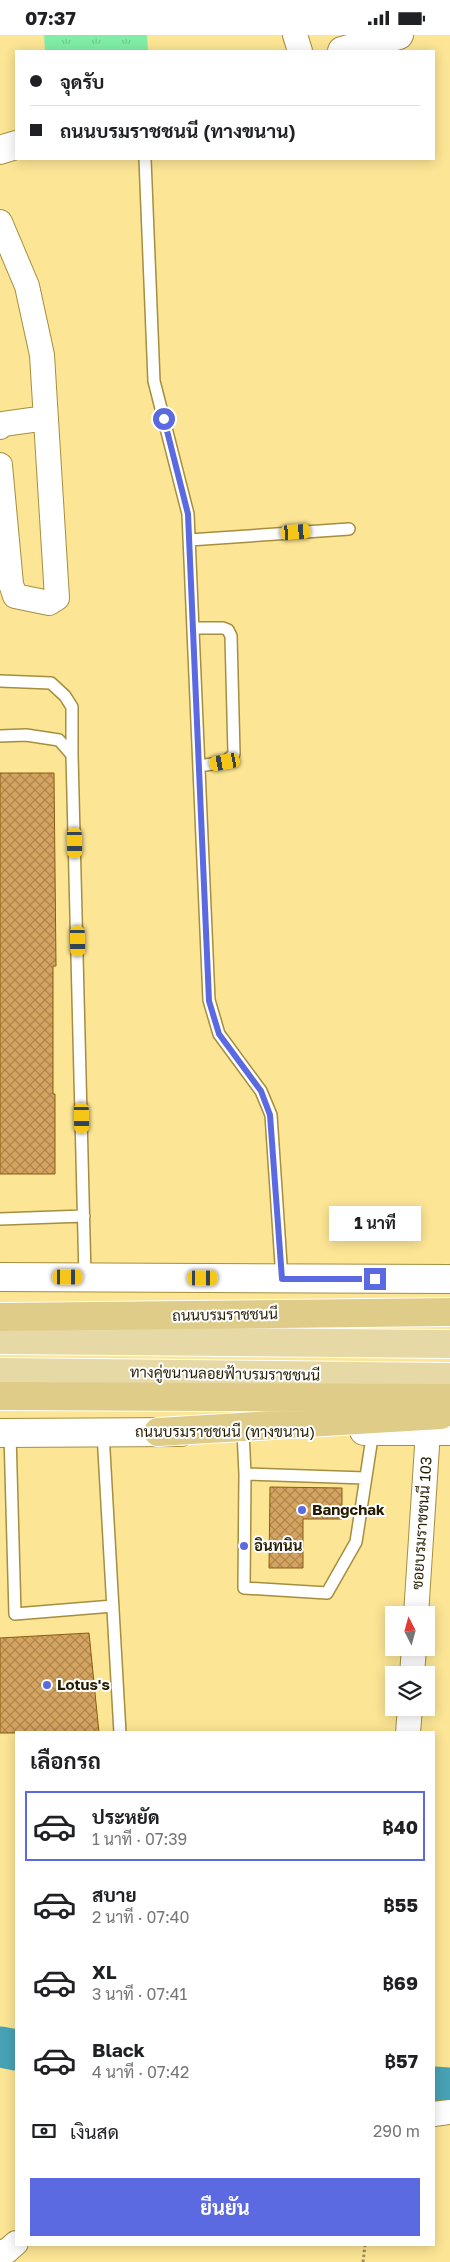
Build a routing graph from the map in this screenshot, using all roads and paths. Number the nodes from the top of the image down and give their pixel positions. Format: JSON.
{"nodes":[{"id":1,"x":295,"y":35,"type":"edge"},
{"id":2,"x":400,"y":35,"type":"edge"},
{"id":3,"x":300,"y":50,"type":"edge"},
{"id":4,"x":346,"y":50,"type":"edge"},
{"id":5,"x":15,"y":145,"type":"edge"},
{"id":6,"x":0,"y":150,"type":"edge"},
{"id":7,"x":145,"y":160,"type":"edge"},
{"id":8,"x":0,"y":222,"type":"edge"},
{"id":9,"x":46,"y":418,"type":"junction"},
{"id":10,"x":0,"y":427,"type":"edge"},
{"id":11,"x":0,"y":465,"type":"edge"},
{"id":12,"x":349,"y":529,"type":"dead end"},
{"id":13,"x":189,"y":540,"type":"junction"},
{"id":14,"x":193,"y":629,"type":"junction"},
{"id":15,"x":0,"y":681,"type":"edge"},
{"id":16,"x":0,"y":736,"type":"edge"},
{"id":17,"x":72,"y":755,"type":"junction"},
{"id":18,"x":199,"y":766,"type":"junction"},
{"id":19,"x":84,"y":1216,"type":"junction"},
{"id":20,"x":0,"y":1219,"type":"edge"},
{"id":21,"x":0,"y":1277,"type":"edge"},
{"id":22,"x":85,"y":1277,"type":"junction"},
{"id":23,"x":282,"y":1279,"type":"junction"},
{"id":24,"x":450,"y":1279,"type":"edge"},
{"id":25,"x":450,"y":1312,"type":"edge"},
{"id":26,"x":0,"y":1317,"type":"edge"},
{"id":27,"x":0,"y":1340,"type":"edge"},
{"id":28,"x":450,"y":1344,"type":"edge"},
{"id":29,"x":0,"y":1372,"type":"edge"},
{"id":30,"x":450,"y":1377,"type":"edge"},
{"id":31,"x":0,"y":1396,"type":"edge"},
{"id":32,"x":450,"y":1398,"type":"edge"},
{"id":33,"x":450,"y":1415,"type":"edge"},
{"id":34,"x":373,"y":1431,"type":"junction"},
{"id":35,"x":439,"y":1431,"type":"edge"},
{"id":36,"x":158,"y":1432,"type":"junction"},
{"id":37,"x":243,"y":1432,"type":"junction"},
{"id":38,"x":5,"y":1433,"type":"edge"},
{"id":39,"x":103,"y":1433,"type":"junction"},
{"id":40,"x":245,"y":1474,"type":"junction"},
{"id":41,"x":365,"y":1478,"type":"junction"},
{"id":42,"x":113,"y":1606,"type":"junction"},
{"id":43,"x":417,"y":1606,"type":"edge"},
{"id":44,"x":409,"y":1716,"type":"edge"},
{"id":45,"x":120,"y":1731,"type":"edge"},
{"id":46,"x":408,"y":1731,"type":"edge"},
{"id":47,"x":450,"y":2112,"type":"edge"},
{"id":48,"x":435,"y":2114,"type":"edge"},
{"id":49,"x":15,"y":2244,"type":"edge"},
{"id":50,"x":365,"y":2246,"type":"edge"},
{"id":51,"x":0,"y":2252,"type":"edge"},
{"id":52,"x":363,"y":2262,"type":"edge"}],
"edges":[{"from":1,"to":3,"type":"street"},
{"from":2,"to":4,"type":"main road"},
{"from":5,"to":6,"type":"main road"},
{"from":7,"to":13,"type":"lane"},
{"from":8,"to":9,"type":"street"},
{"from":9,"to":10,"type":"street"},
{"from":9,"to":11,"type":"street"},
{"from":12,"to":13,"type":"lane"},
{"from":13,"to":14,"type":"lane"},
{"from":14,"to":18,"type":"lane"},
{"from":14,"to":18,"type":"lane"},
{"from":15,"to":17,"type":"lane"},
{"from":16,"to":17,"type":"lane"},
{"from":17,"to":19,"type":"lane"},
{"from":18,"to":23,"type":"lane"},
{"from":19,"to":20,"type":"lane"},
{"from":19,"to":22,"type":"lane"},
{"from":21,"to":22,"type":"main road"},
{"from":22,"to":23,"type":"main road"},
{"from":23,"to":24,"type":"main road"},
{"from":25,"to":26,"type":"highway","name":"ถนนบรมราชชนนี"},
{"from":27,"to":28,"type":"main road","name":"ทางคู่ขนานลอยฟ้าบรมราชชนนี"},
{"from":29,"to":30,"type":"main road","name":"ทางคู่ขนานลอยฟ้าบรมราชชนนี"},
{"from":31,"to":32,"type":"highway"},
{"from":33,"to":36,"type":"highway"},
{"from":34,"to":35,"type":"main road","name":"ถนนบรมราชชนนี (ทางขนาน)"},
{"from":34,"to":37,"type":"main road","name":"ถนนบรมราชชนนี (ทางขนาน)"},
{"from":34,"to":41,"type":"lane"},
{"from":35,"to":43,"type":"street","name":"ซอยบรมราชชนนี 103"},
{"from":36,"to":37,"type":"main road","name":"ถนนบรมราชชนนี (ทางขนาน)"},
{"from":36,"to":39,"type":"main road","name":"ถนนบรมราชชนนี (ทางขนาน)"},
{"from":37,"to":40,"type":"lane"},
{"from":38,"to":39,"type":"main road","name":"ถนนบรมราชชนนี (ทางขนาน)"},
{"from":38,"to":42,"type":"lane"},
{"from":39,"to":42,"type":"lane"},
{"from":40,"to":41,"type":"lane"},
{"from":40,"to":41,"type":"lane"},
{"from":42,"to":45,"type":"lane"},
{"from":44,"to":46,"type":"street"},
{"from":47,"to":48,"type":"street"},
{"from":49,"to":51,"type":"street"},
{"from":50,"to":52,"type":"path"}]}
